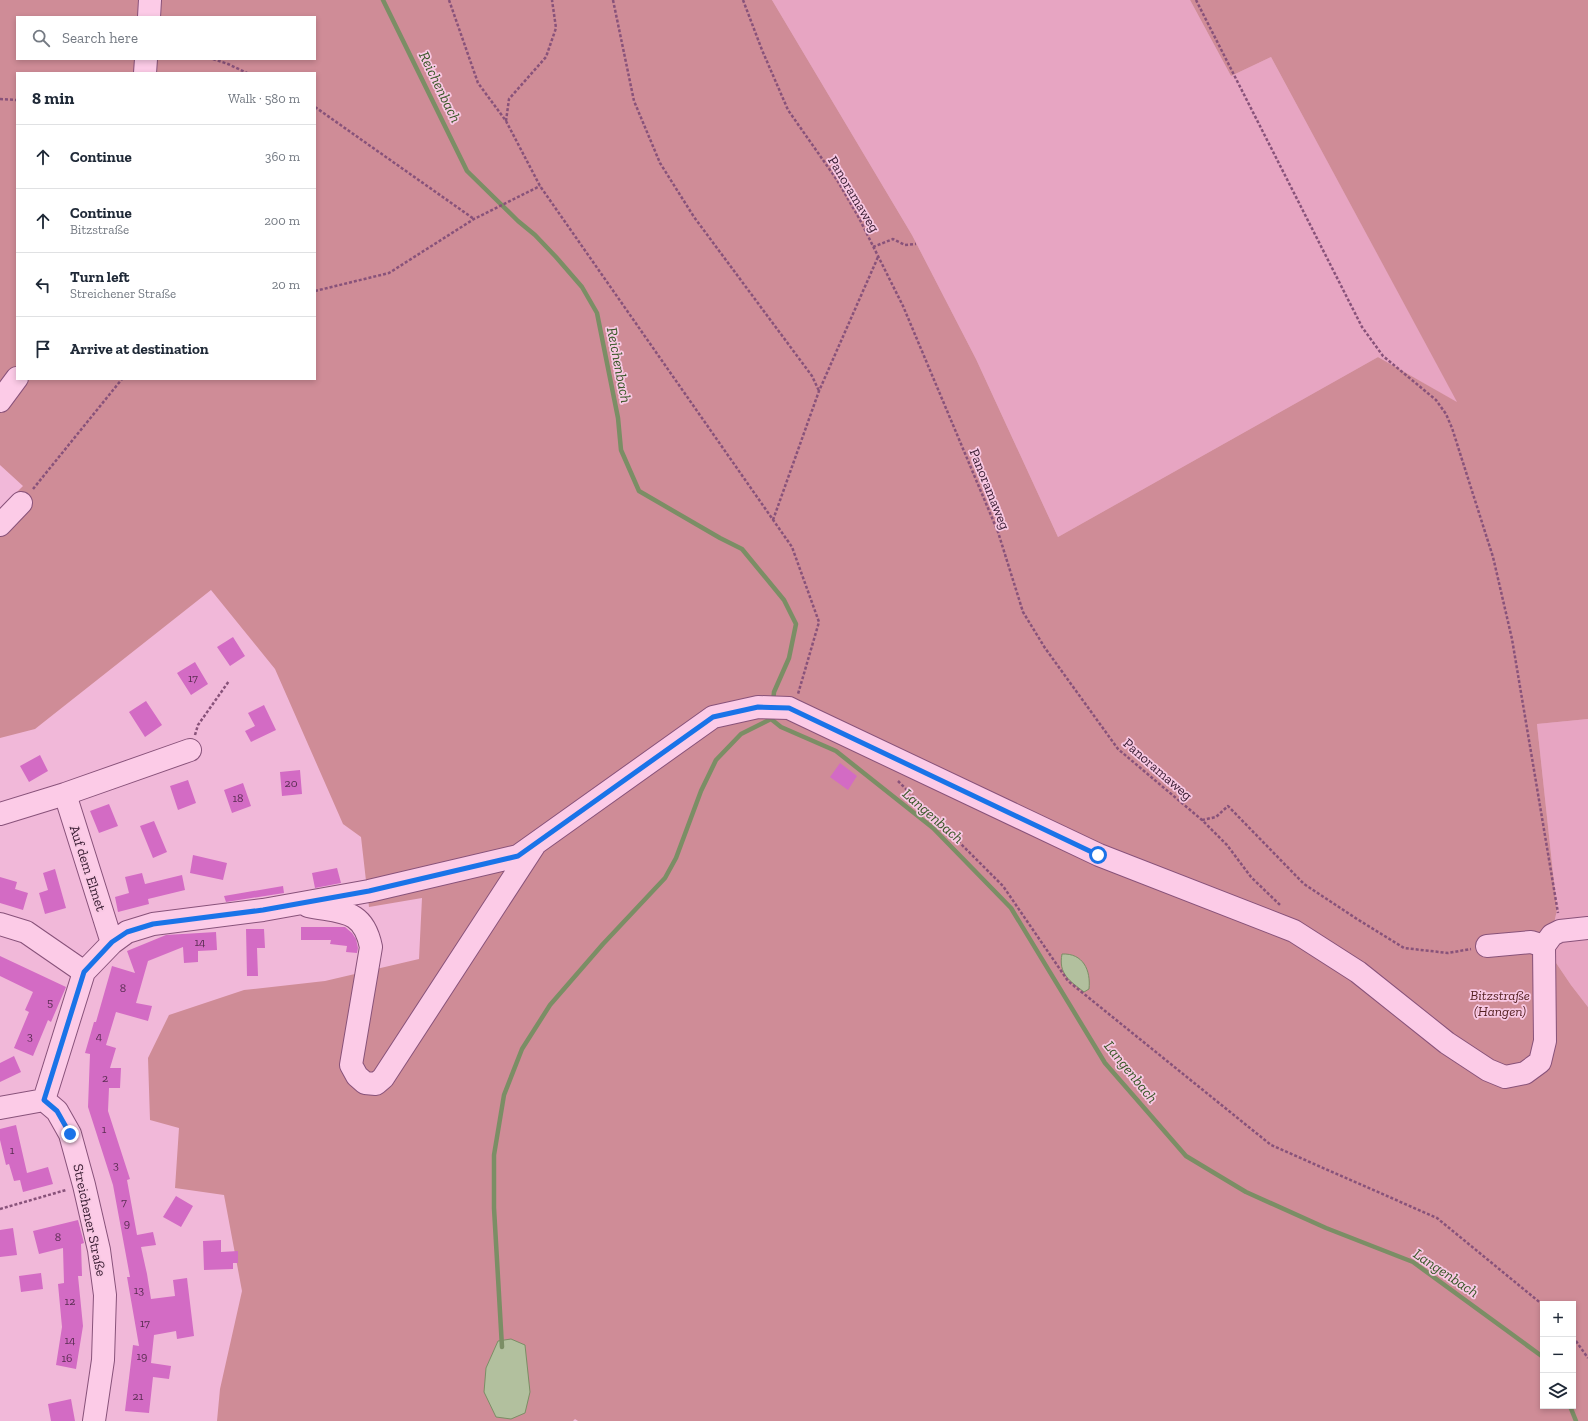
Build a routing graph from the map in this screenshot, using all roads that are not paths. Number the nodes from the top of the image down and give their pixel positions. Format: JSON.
{"nodes":[{"id":1,"x":150,"y":0,"type":"edge"},
{"id":2,"x":149,"y":16,"type":"edge"},
{"id":3,"x":146,"y":60,"type":"edge"},
{"id":4,"x":145,"y":72,"type":"edge"},
{"id":5,"x":16,"y":379,"type":"edge"},
{"id":6,"x":0,"y":401,"type":"edge"},
{"id":7,"x":21,"y":503,"type":"road end"},
{"id":8,"x":0,"y":525,"type":"edge"},
{"id":9,"x":190,"y":750,"type":"road end"},
{"id":10,"x":65,"y":794,"type":"junction"},
{"id":11,"x":0,"y":814,"type":"edge"},
{"id":12,"x":536,"y":843,"type":"junction"},
{"id":13,"x":297,"y":904,"type":"junction"},
{"id":14,"x":0,"y":924,"type":"edge"},
{"id":15,"x":1588,"y":928,"type":"edge"},
{"id":16,"x":112,"y":942,"type":"junction"},
{"id":17,"x":1487,"y":946,"type":"road end"},
{"id":18,"x":1544,"y":946,"type":"junction"},
{"id":19,"x":84,"y":972,"type":"junction"},
{"id":20,"x":44,"y":1100,"type":"junction"},
{"id":21,"x":0,"y":1108,"type":"edge"},
{"id":22,"x":94,"y":1421,"type":"edge"}],
"edges":[{"from":1,"to":2,"type":"street"},
{"from":3,"to":4,"type":"street"},
{"from":5,"to":6,"type":"street"},
{"from":7,"to":8,"type":"street"},
{"from":9,"to":10,"type":"street"},
{"from":10,"to":11,"type":"street"},
{"from":10,"to":16,"type":"street","name":"Auf dem Elmet"},
{"from":12,"to":13,"type":"street"},
{"from":12,"to":13,"type":"street"},
{"from":12,"to":18,"type":"street"},
{"from":13,"to":16,"type":"street"},
{"from":14,"to":19,"type":"street"},
{"from":15,"to":18,"type":"street"},
{"from":16,"to":19,"type":"street"},
{"from":17,"to":18,"type":"street"},
{"from":19,"to":20,"type":"street"},
{"from":20,"to":21,"type":"street"},
{"from":20,"to":22,"type":"street","name":"Streichener Straße"}]}
